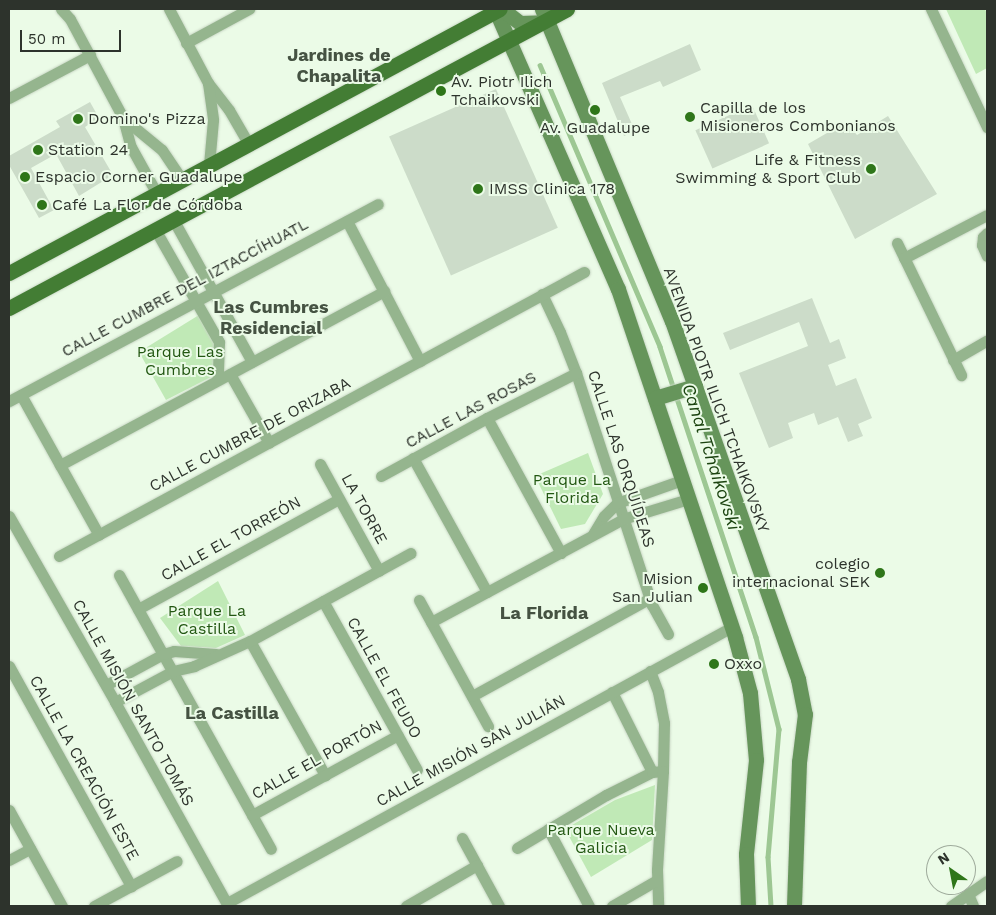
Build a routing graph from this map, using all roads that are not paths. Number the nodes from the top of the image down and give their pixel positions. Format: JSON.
{"nodes":[{"id":1,"x":61,"y":9,"type":"edge"},
{"id":2,"x":169,"y":9,"type":"edge"},
{"id":3,"x":249,"y":9,"type":"edge"},
{"id":4,"x":498,"y":9,"type":"edge"},
{"id":5,"x":567,"y":9,"type":"edge"},
{"id":6,"x":931,"y":9,"type":"edge"},
{"id":7,"x":544,"y":17,"type":"edge"},
{"id":8,"x":508,"y":39,"type":"junction"},
{"id":9,"x":186,"y":43,"type":"junction"},
{"id":10,"x":90,"y":55,"type":"junction"},
{"id":11,"x":208,"y":83,"type":"junction"},
{"id":12,"x":9,"y":98,"type":"edge"},
{"id":13,"x":123,"y":118,"type":"junction"},
{"id":14,"x":987,"y":127,"type":"edge"},
{"id":15,"x":249,"y":144,"type":"junction"},
{"id":16,"x":209,"y":165,"type":"junction"},
{"id":17,"x":182,"y":180,"type":"junction"},
{"id":18,"x":157,"y":194,"type":"junction"},
{"id":19,"x":378,"y":204,"type":"dead end"},
{"id":20,"x":987,"y":215,"type":"edge"},
{"id":21,"x":174,"y":221,"type":"junction"},
{"id":22,"x":347,"y":221,"type":"junction"},
{"id":23,"x":156,"y":231,"type":"junction"},
{"id":24,"x":987,"y":233,"type":"edge"},
{"id":25,"x":896,"y":243,"type":"dead end"},
{"id":26,"x":987,"y":256,"type":"edge"},
{"id":27,"x":904,"y":258,"type":"junction"},
{"id":28,"x":584,"y":272,"type":"dead end"},
{"id":29,"x":9,"y":273,"type":"edge"},
{"id":30,"x":384,"y":291,"type":"junction"},
{"id":31,"x":212,"y":293,"type":"junction"},
{"id":32,"x":542,"y":294,"type":"junction"},
{"id":33,"x":196,"y":301,"type":"junction"},
{"id":34,"x":9,"y":308,"type":"edge"},
{"id":35,"x":236,"y":333,"type":"junction"},
{"id":36,"x":987,"y":340,"type":"edge"},
{"id":37,"x":219,"y":342,"type":"junction"},
{"id":38,"x":953,"y":360,"type":"junction"},
{"id":39,"x":420,"y":361,"type":"junction"},
{"id":40,"x":252,"y":362,"type":"junction"},
{"id":41,"x":576,"y":373,"type":"junction"},
{"id":42,"x":230,"y":374,"type":"junction"},
{"id":43,"x":961,"y":375,"type":"dead end"},
{"id":44,"x":218,"y":380,"type":"junction"},
{"id":45,"x":688,"y":388,"type":"junction"},
{"id":46,"x":21,"y":395,"type":"junction"},
{"id":47,"x":660,"y":397,"type":"junction"},
{"id":48,"x":9,"y":401,"type":"edge"},
{"id":49,"x":487,"y":418,"type":"junction"},
{"id":50,"x":269,"y":443,"type":"junction"},
{"id":51,"x":413,"y":458,"type":"junction"},
{"id":52,"x":320,"y":464,"type":"dead end"},
{"id":53,"x":60,"y":465,"type":"junction"},
{"id":54,"x":381,"y":476,"type":"dead end"},
{"id":55,"x":682,"y":480,"type":"junction"},
{"id":56,"x":339,"y":499,"type":"junction"},
{"id":57,"x":688,"y":499,"type":"junction"},
{"id":58,"x":618,"y":503,"type":"junction"},
{"id":59,"x":9,"y":516,"type":"edge"},
{"id":60,"x":623,"y":520,"type":"junction"},
{"id":61,"x":99,"y":535,"type":"junction"},
{"id":62,"x":592,"y":536,"type":"junction"},
{"id":63,"x":411,"y":553,"type":"dead end"},
{"id":64,"x":561,"y":553,"type":"junction"},
{"id":65,"x":59,"y":556,"type":"dead end"},
{"id":66,"x":379,"y":571,"type":"junction"},
{"id":67,"x":119,"y":575,"type":"dead end"},
{"id":68,"x":487,"y":592,"type":"junction"},
{"id":69,"x":650,"y":598,"type":"junction"},
{"id":70,"x":419,"y":600,"type":"dead end"},
{"id":71,"x":323,"y":601,"type":"junction"},
{"id":72,"x":138,"y":608,"type":"junction"},
{"id":73,"x":431,"y":622,"type":"junction"},
{"id":74,"x":732,"y":627,"type":"junction"},
{"id":75,"x":668,"y":634,"type":"dead end"},
{"id":76,"x":250,"y":641,"type":"junction"},
{"id":77,"x":163,"y":654,"type":"junction"},
{"id":78,"x":217,"y":655,"type":"junction"},
{"id":79,"x":9,"y":666,"type":"edge"},
{"id":80,"x":172,"y":671,"type":"junction"},
{"id":81,"x":650,"y":671,"type":"junction"},
{"id":82,"x":106,"y":685,"type":"junction"},
{"id":83,"x":612,"y":692,"type":"junction"},
{"id":84,"x":472,"y":696,"type":"junction"},
{"id":85,"x":115,"y":702,"type":"junction"},
{"id":86,"x":488,"y":726,"type":"dead end"},
{"id":87,"x":398,"y":735,"type":"junction"},
{"id":88,"x":417,"y":770,"type":"dead end"},
{"id":89,"x":658,"y":772,"type":"junction"},
{"id":90,"x":325,"y":775,"type":"junction"},
{"id":91,"x":9,"y":810,"type":"edge"},
{"id":92,"x":252,"y":815,"type":"junction"},
{"id":93,"x":548,"y":829,"type":"junction"},
{"id":94,"x":462,"y":838,"type":"dead end"},
{"id":95,"x":30,"y":848,"type":"junction"},
{"id":96,"x":517,"y":848,"type":"dead end"},
{"id":97,"x":271,"y":849,"type":"dead end"},
{"id":98,"x":9,"y":860,"type":"edge"},
{"id":99,"x":177,"y":861,"type":"dead end"},
{"id":100,"x":477,"y":865,"type":"junction"},
{"id":101,"x":657,"y":880,"type":"junction"},
{"id":102,"x":987,"y":881,"type":"edge"},
{"id":103,"x":131,"y":886,"type":"junction"},
{"id":104,"x":976,"y":889,"type":"edge"},
{"id":105,"x":967,"y":895,"type":"edge"},
{"id":106,"x":228,"y":905,"type":"edge"},
{"id":107,"x":62,"y":906,"type":"edge"},
{"id":108,"x":94,"y":906,"type":"edge"},
{"id":109,"x":406,"y":906,"type":"edge"},
{"id":110,"x":498,"y":906,"type":"edge"},
{"id":111,"x":589,"y":906,"type":"edge"},
{"id":112,"x":612,"y":906,"type":"edge"},
{"id":113,"x":658,"y":906,"type":"edge"},
{"id":114,"x":748,"y":906,"type":"edge"},
{"id":115,"x":794,"y":906,"type":"edge"},
{"id":116,"x":951,"y":906,"type":"edge"}],
"edges":[{"from":1,"to":10,"type":"street"},
{"from":2,"to":9,"type":"street"},
{"from":3,"to":9,"type":"street"},
{"from":4,"to":7,"type":"street"},
{"from":4,"to":8,"type":"street"},
{"from":4,"to":15,"type":"main road"},
{"from":5,"to":7,"type":"main road"},
{"from":6,"to":14,"type":"street"},
{"from":7,"to":8,"type":"main road"},
{"from":7,"to":45,"type":"street","name":"AVENIDA PIOTR ILICH TCHAIKOVSKY"},
{"from":8,"to":21,"type":"main road"},
{"from":8,"to":47,"type":"street"},
{"from":9,"to":11,"type":"street"},
{"from":10,"to":12,"type":"street"},
{"from":10,"to":13,"type":"street"},
{"from":11,"to":15,"type":"street"},
{"from":11,"to":16,"type":"street"},
{"from":13,"to":17,"type":"street"},
{"from":13,"to":18,"type":"street"},
{"from":15,"to":16,"type":"main road"},
{"from":16,"to":17,"type":"main road"},
{"from":17,"to":18,"type":"main road"},
{"from":18,"to":29,"type":"main road"},
{"from":19,"to":22,"type":"street","name":"CALLE CUMBRE DEL IZTACCÍHUATL"},
{"from":20,"to":27,"type":"street"},
{"from":21,"to":23,"type":"main road"},
{"from":21,"to":31,"type":"street"},
{"from":22,"to":30,"type":"street"},
{"from":22,"to":31,"type":"street","name":"CALLE CUMBRE DEL IZTACCÍHUATL"},
{"from":23,"to":33,"type":"street"},
{"from":23,"to":34,"type":"main road"},
{"from":24,"to":26,"type":"street"},
{"from":25,"to":27,"type":"street"},
{"from":27,"to":38,"type":"street"},
{"from":28,"to":32,"type":"street","name":"CALLE CUMBRE DE ORIZABA"},
{"from":30,"to":39,"type":"street"},
{"from":30,"to":40,"type":"street"},
{"from":31,"to":33,"type":"street","name":"CALLE CUMBRE DEL IZTACCÍHUATL"},
{"from":31,"to":35,"type":"street"},
{"from":32,"to":39,"type":"street","name":"CALLE CUMBRE DE ORIZABA"},
{"from":32,"to":41,"type":"street","name":"CALLE LAS ORQUÍDEAS"},
{"from":33,"to":37,"type":"street"},
{"from":33,"to":46,"type":"street","name":"CALLE CUMBRE DEL IZTACCÍHUATL"},
{"from":35,"to":37,"type":"street"},
{"from":35,"to":40,"type":"street"},
{"from":36,"to":38,"type":"street"},
{"from":37,"to":44,"type":"street"},
{"from":38,"to":43,"type":"street"},
{"from":39,"to":50,"type":"street","name":"CALLE CUMBRE DE ORIZABA"},
{"from":40,"to":42,"type":"street"},
{"from":41,"to":49,"type":"street","name":"CALLE LAS ROSAS"},
{"from":41,"to":58,"type":"street","name":"CALLE LAS ORQUÍDEAS"},
{"from":42,"to":44,"type":"street"},
{"from":42,"to":50,"type":"street"},
{"from":44,"to":53,"type":"street"},
{"from":45,"to":47,"type":"street"},
{"from":45,"to":115,"type":"street","name":"AVENIDA PIOTR ILICH TCHAIKOVSKY"},
{"from":46,"to":48,"type":"street","name":"CALLE CUMBRE DEL IZTACCÍHUATL"},
{"from":46,"to":53,"type":"street"},
{"from":47,"to":55,"type":"street"},
{"from":49,"to":51,"type":"street","name":"CALLE LAS ROSAS"},
{"from":49,"to":64,"type":"street"},
{"from":50,"to":61,"type":"street","name":"CALLE CUMBRE DE ORIZABA"},
{"from":51,"to":54,"type":"street","name":"CALLE LAS ROSAS"},
{"from":51,"to":68,"type":"street"},
{"from":52,"to":56,"type":"street","name":"LA TORRE"},
{"from":53,"to":61,"type":"street"},
{"from":55,"to":57,"type":"street"},
{"from":55,"to":58,"type":"street"},
{"from":56,"to":66,"type":"street","name":"LA TORRE"},
{"from":56,"to":72,"type":"street","name":"CALLE EL TORREÓN"},
{"from":57,"to":60,"type":"street"},
{"from":57,"to":74,"type":"street"},
{"from":58,"to":60,"type":"street","name":"CALLE LAS ORQUÍDEAS"},
{"from":58,"to":62,"type":"street"},
{"from":59,"to":82,"type":"street","name":"CALLE MISIÓN SANTO TOMÁS"},
{"from":60,"to":62,"type":"street"},
{"from":60,"to":69,"type":"street","name":"CALLE LAS ORQUÍDEAS"},
{"from":61,"to":65,"type":"street","name":"CALLE CUMBRE DE ORIZABA"},
{"from":62,"to":64,"type":"street"},
{"from":63,"to":66,"type":"street"},
{"from":64,"to":68,"type":"street"},
{"from":66,"to":71,"type":"street"},
{"from":67,"to":72,"type":"street"},
{"from":68,"to":73,"type":"street"},
{"from":69,"to":75,"type":"street","name":"CALLE LAS ORQUÍDEAS"},
{"from":69,"to":84,"type":"street"},
{"from":70,"to":73,"type":"street"},
{"from":71,"to":76,"type":"street"},
{"from":71,"to":87,"type":"street","name":"CALLE EL FEUDO"},
{"from":72,"to":77,"type":"street"},
{"from":73,"to":84,"type":"street"},
{"from":74,"to":81,"type":"street","name":"CALLE MISIÓN SAN JULIÁN"},
{"from":74,"to":114,"type":"street"},
{"from":76,"to":78,"type":"street"},
{"from":76,"to":90,"type":"street"},
{"from":77,"to":78,"type":"street"},
{"from":77,"to":80,"type":"street"},
{"from":77,"to":82,"type":"street"},
{"from":78,"to":80,"type":"street"},
{"from":79,"to":103,"type":"street","name":"CALLE LA CREACIÓN ESTE"},
{"from":80,"to":85,"type":"street"},
{"from":80,"to":92,"type":"street"},
{"from":81,"to":83,"type":"street","name":"CALLE MISIÓN SAN JULIÁN"},
{"from":81,"to":89,"type":"street"},
{"from":82,"to":85,"type":"street","name":"CALLE MISIÓN SANTO TOMÁS"},
{"from":83,"to":89,"type":"street"},
{"from":83,"to":106,"type":"street","name":"CALLE MISIÓN SAN JULIÁN"},
{"from":84,"to":86,"type":"street"},
{"from":85,"to":106,"type":"street","name":"CALLE MISIÓN SANTO TOMÁS"},
{"from":87,"to":88,"type":"street","name":"CALLE EL FEUDO"},
{"from":87,"to":90,"type":"street","name":"CALLE EL PORTÓN"},
{"from":89,"to":93,"type":"street"},
{"from":89,"to":101,"type":"street"},
{"from":90,"to":92,"type":"street","name":"CALLE EL PORTÓN"},
{"from":91,"to":95,"type":"street"},
{"from":92,"to":97,"type":"street"},
{"from":93,"to":96,"type":"street"},
{"from":93,"to":111,"type":"street"},
{"from":94,"to":100,"type":"street"},
{"from":95,"to":98,"type":"street"},
{"from":95,"to":107,"type":"street"},
{"from":99,"to":103,"type":"street"},
{"from":100,"to":109,"type":"street"},
{"from":100,"to":110,"type":"street"},
{"from":101,"to":112,"type":"street"},
{"from":101,"to":113,"type":"street"},
{"from":102,"to":104,"type":"street"},
{"from":103,"to":108,"type":"street"},
{"from":105,"to":116,"type":"street"}]}
